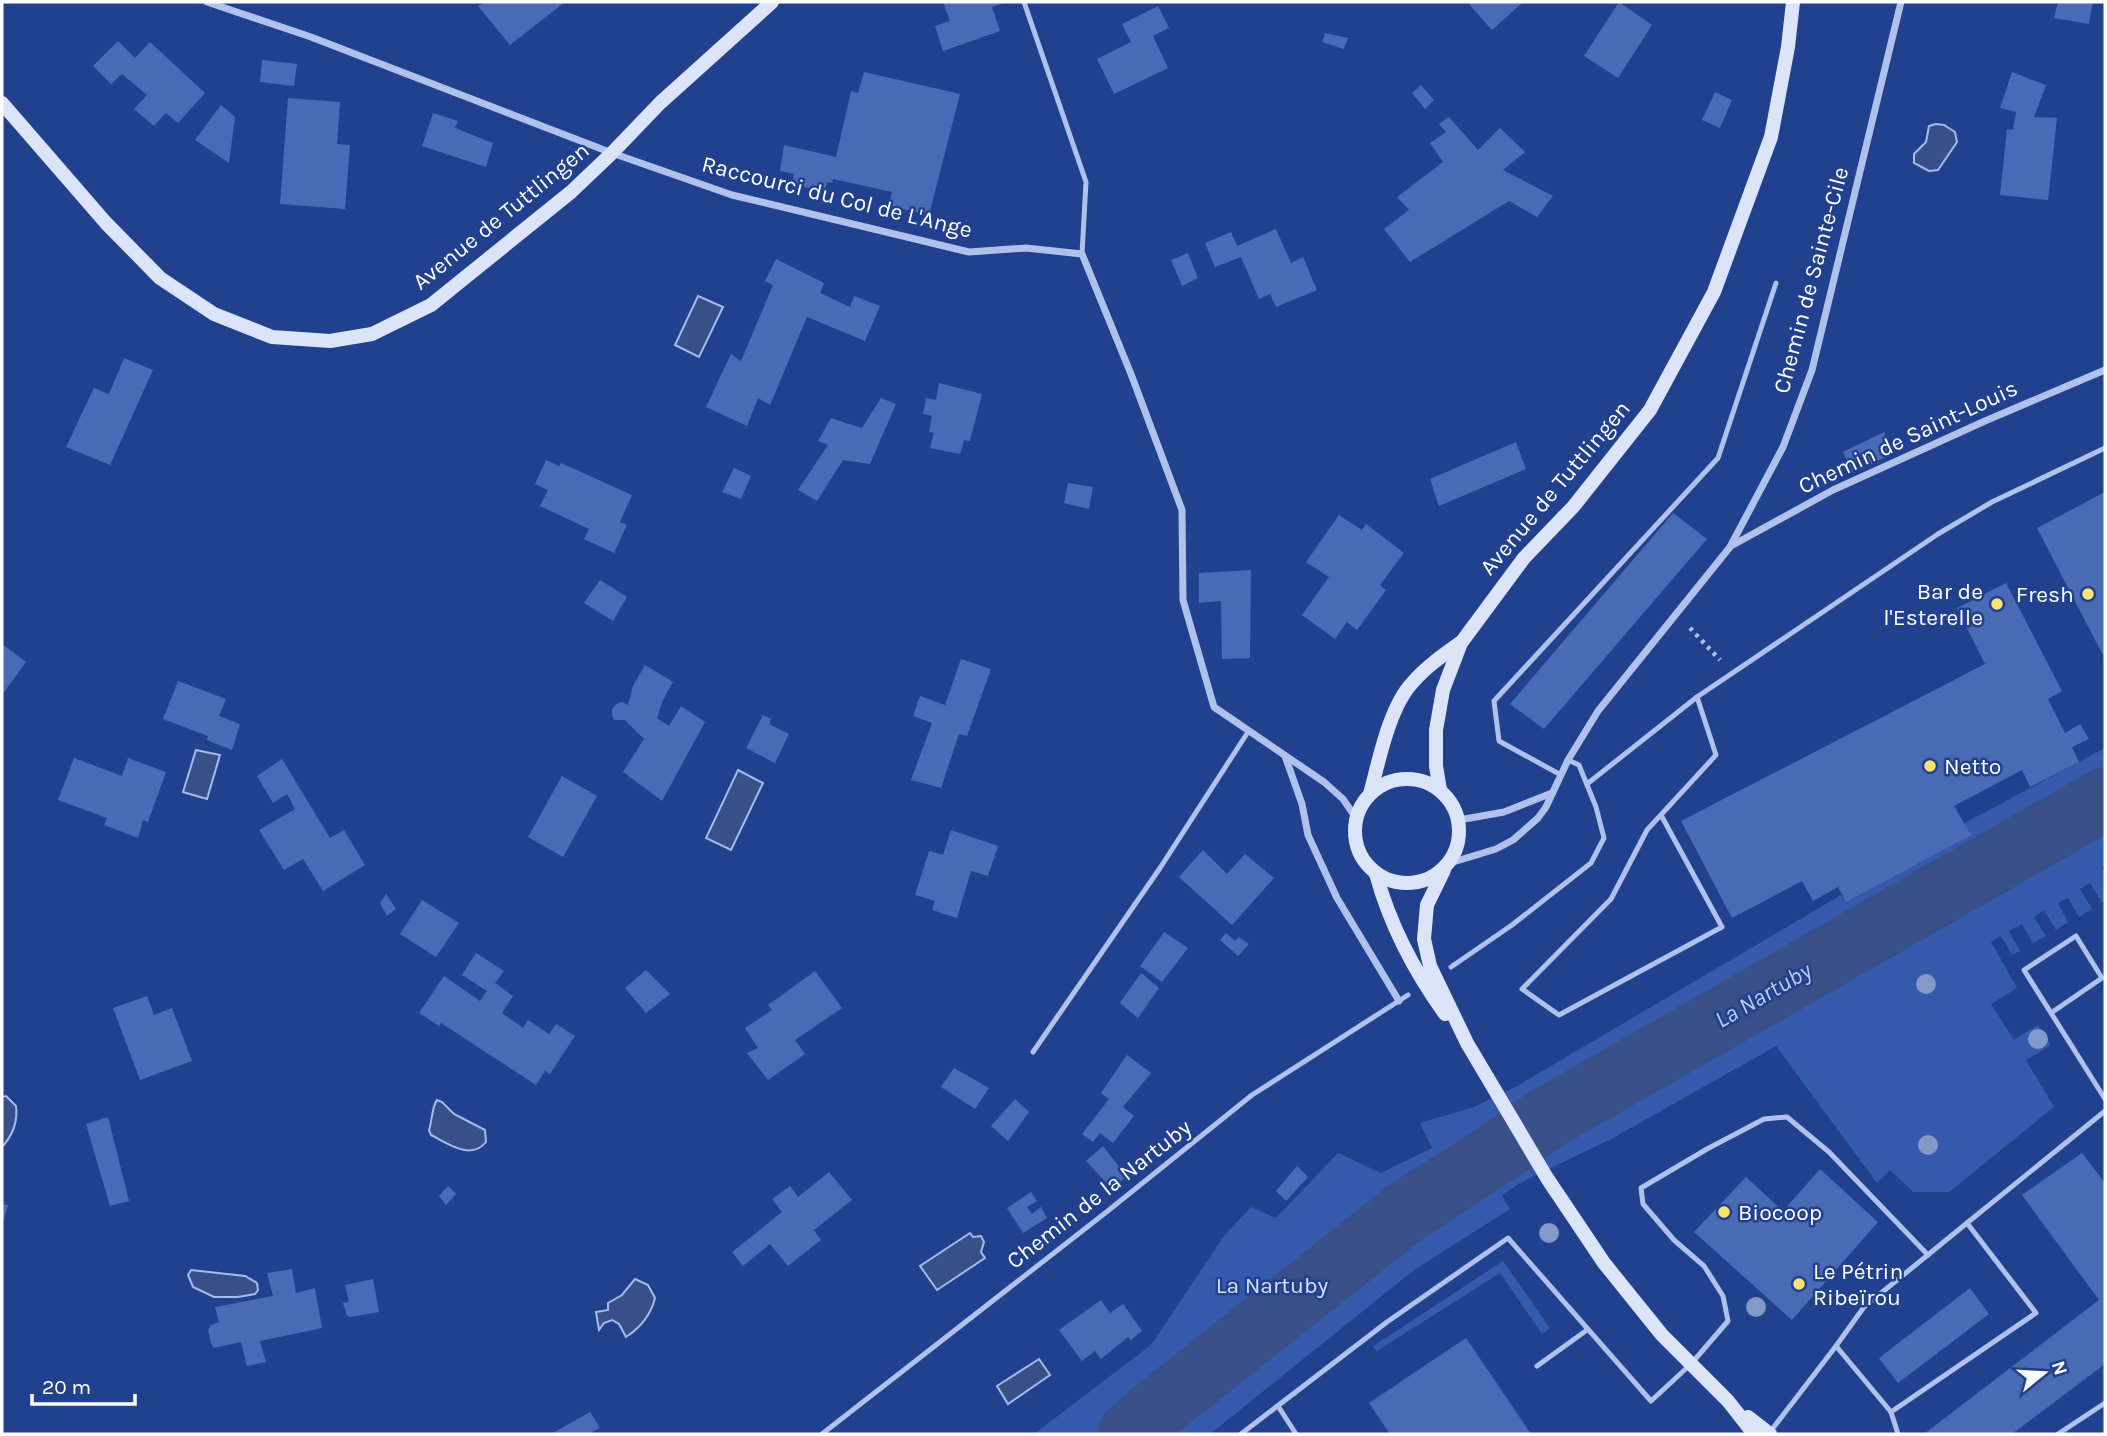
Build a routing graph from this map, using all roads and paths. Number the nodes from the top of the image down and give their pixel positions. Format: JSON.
{"nodes":[{"id":1,"x":207,"y":2,"type":"edge"},
{"id":2,"x":772,"y":2,"type":"edge"},
{"id":3,"x":1024,"y":2,"type":"edge"},
{"id":4,"x":1793,"y":2,"type":"edge"},
{"id":5,"x":1901,"y":2,"type":"edge"},
{"id":6,"x":2,"y":103,"type":"edge"},
{"id":7,"x":612,"y":153,"type":"junction"},
{"id":8,"x":1082,"y":254,"type":"junction"},
{"id":9,"x":1776,"y":283,"type":"dead end"},
{"id":10,"x":2105,"y":370,"type":"edge"},
{"id":11,"x":2105,"y":448,"type":"edge"},
{"id":12,"x":1730,"y":547,"type":"junction"},
{"id":13,"x":1696,"y":633,"type":"dead end"},
{"id":14,"x":1461,"y":643,"type":"junction"},
{"id":15,"x":1707,"y":646,"type":"dead end"},
{"id":16,"x":1697,"y":697,"type":"junction"},
{"id":17,"x":1248,"y":732,"type":"junction"},
{"id":18,"x":1285,"y":755,"type":"junction"},
{"id":19,"x":1568,"y":760,"type":"junction"},
{"id":20,"x":1561,"y":775,"type":"junction"},
{"id":21,"x":1587,"y":784,"type":"junction"},
{"id":22,"x":1440,"y":790,"type":"junction"},
{"id":23,"x":1552,"y":793,"type":"junction"},
{"id":24,"x":1370,"y":794,"type":"junction"},
{"id":25,"x":1661,"y":815,"type":"junction"},
{"id":26,"x":1356,"y":818,"type":"junction"},
{"id":27,"x":1459,"y":820,"type":"junction"},
{"id":28,"x":1447,"y":867,"type":"junction"},
{"id":29,"x":1376,"y":874,"type":"junction"},
{"id":30,"x":1451,"y":967,"type":"dead end"},
{"id":31,"x":1408,"y":995,"type":"dead end"},
{"id":32,"x":1399,"y":1001,"type":"junction"},
{"id":33,"x":2051,"y":1013,"type":"junction"},
{"id":34,"x":1467,"y":1043,"type":"junction"},
{"id":35,"x":1033,"y":1052,"type":"dead end"},
{"id":36,"x":2105,"y":1099,"type":"edge"},
{"id":37,"x":2105,"y":1111,"type":"edge"},
{"id":38,"x":1967,"y":1223,"type":"junction"},
{"id":39,"x":1928,"y":1255,"type":"junction"},
{"id":40,"x":1587,"y":1329,"type":"junction"},
{"id":41,"x":1836,"y":1346,"type":"junction"},
{"id":42,"x":1691,"y":1364,"type":"junction"},
{"id":43,"x":1537,"y":1366,"type":"dead end"},
{"id":44,"x":2105,"y":1403,"type":"edge"},
{"id":45,"x":1278,"y":1406,"type":"junction"},
{"id":46,"x":1891,"y":1412,"type":"junction"},
{"id":47,"x":822,"y":1434,"type":"edge"},
{"id":48,"x":1241,"y":1434,"type":"edge"},
{"id":49,"x":1296,"y":1434,"type":"edge"},
{"id":50,"x":1765,"y":1434,"type":"edge"},
{"id":51,"x":1898,"y":1434,"type":"edge"},
{"id":52,"x":2058,"y":1434,"type":"edge"}],
"edges":[{"from":1,"to":7,"type":"street","name":"Raccourci du Col de L'Ange"},
{"from":2,"to":7,"type":"main road","name":"Avenue de Tuttlingen"},
{"from":3,"to":8,"type":"lane"},
{"from":4,"to":14,"type":"main road","name":"Avenue de Tuttlingen"},
{"from":5,"to":12,"type":"street","name":"Chemin de Sainte-Cile"},
{"from":6,"to":7,"type":"main road","name":"Avenue de Tuttlingen"},
{"from":7,"to":8,"type":"street","name":"Raccourci du Col de L'Ange"},
{"from":8,"to":17,"type":"street"},
{"from":9,"to":20,"type":"lane"},
{"from":10,"to":12,"type":"street","name":"Chemin de Saint-Louis"},
{"from":11,"to":16,"type":"lane"},
{"from":12,"to":19,"type":"street","name":"Chemin de Sainte-Cile"},
{"from":13,"to":15,"type":"path"},
{"from":14,"to":22,"type":"main road","name":"Avenue de Tuttlingen"},
{"from":14,"to":24,"type":"main road","name":"Avenue de Tuttlingen"},
{"from":16,"to":21,"type":"lane"},
{"from":16,"to":25,"type":"lane"},
{"from":17,"to":18,"type":"street"},
{"from":17,"to":35,"type":"lane"},
{"from":18,"to":26,"type":"street"},
{"from":18,"to":32,"type":"street"},
{"from":19,"to":20,"type":"street","name":"Chemin de Sainte-Cile"},
{"from":19,"to":21,"type":"lane"},
{"from":20,"to":23,"type":"street","name":"Chemin de Sainte-Cile"},
{"from":21,"to":30,"type":"lane"},
{"from":22,"to":24,"type":"main road"},
{"from":22,"to":27,"type":"main road"},
{"from":23,"to":27,"type":"street"},
{"from":23,"to":28,"type":"street","name":"Chemin de Sainte-Cile"},
{"from":24,"to":26,"type":"main road"},
{"from":25,"to":25,"type":"lane"},
{"from":26,"to":29,"type":"main road"},
{"from":27,"to":28,"type":"main road"},
{"from":28,"to":29,"type":"main road"},
{"from":28,"to":34,"type":"main road"},
{"from":29,"to":34,"type":"main road"},
{"from":31,"to":32,"type":"lane","name":"Chemin de la Nartuby"},
{"from":32,"to":47,"type":"lane","name":"Chemin de la Nartuby"},
{"from":33,"to":33,"type":"lane"},
{"from":33,"to":36,"type":"lane"},
{"from":34,"to":42,"type":"main road"},
{"from":37,"to":38,"type":"lane"},
{"from":38,"to":39,"type":"lane"},
{"from":38,"to":46,"type":"lane"},
{"from":39,"to":41,"type":"lane"},
{"from":39,"to":42,"type":"lane"},
{"from":40,"to":42,"type":"lane"},
{"from":40,"to":43,"type":"lane"},
{"from":40,"to":45,"type":"lane"},
{"from":41,"to":46,"type":"lane"},
{"from":41,"to":50,"type":"lane"},
{"from":42,"to":50,"type":"main road"},
{"from":44,"to":52,"type":"lane"},
{"from":45,"to":48,"type":"lane"},
{"from":45,"to":49,"type":"lane"},
{"from":46,"to":51,"type":"lane"}]}
